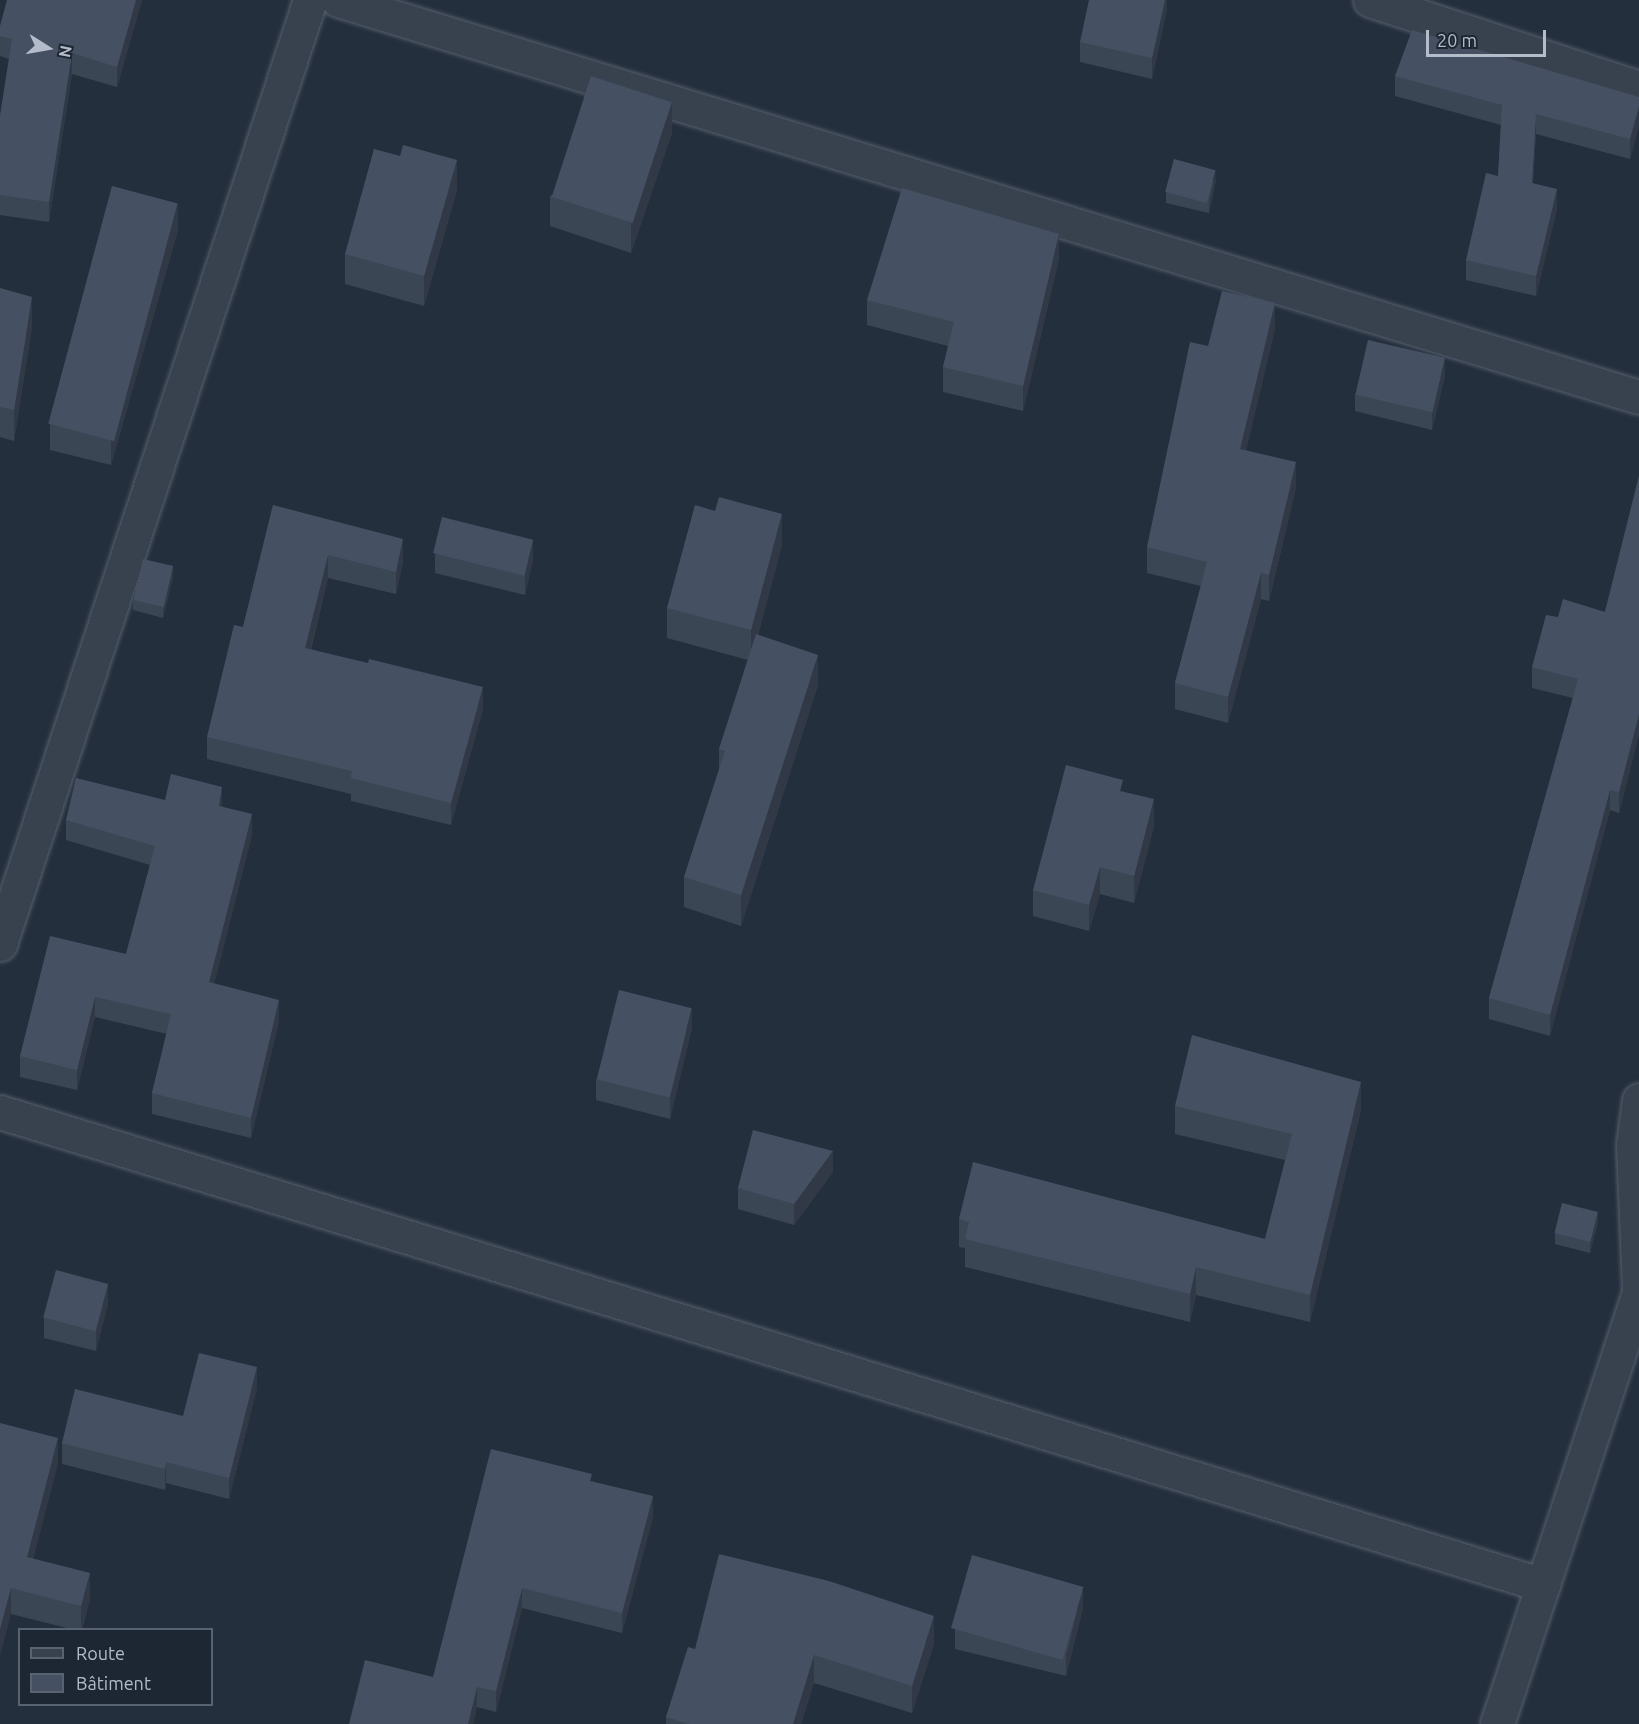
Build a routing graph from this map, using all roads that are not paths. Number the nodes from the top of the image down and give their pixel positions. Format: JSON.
{"nodes":[{"id":1,"x":310,"y":0,"type":"edge"},
{"id":2,"x":338,"y":0,"type":"edge"},
{"id":3,"x":1370,"y":0,"type":"edge"},
{"id":4,"x":1639,"y":88,"type":"edge"},
{"id":5,"x":1639,"y":398,"type":"edge"},
{"id":6,"x":0,"y":944,"type":"edge"},
{"id":7,"x":1639,"y":1100,"type":"edge"},
{"id":8,"x":0,"y":1112,"type":"edge"},
{"id":9,"x":1639,"y":1291,"type":"edge"},
{"id":10,"x":1543,"y":1585,"type":"junction"},
{"id":11,"x":1497,"y":1724,"type":"edge"}],
"edges":[{"from":1,"to":6,"type":"street"},
{"from":2,"to":5,"type":"street"},
{"from":3,"to":4,"type":"street"},
{"from":7,"to":9,"type":"street"},
{"from":8,"to":10,"type":"street"},
{"from":9,"to":10,"type":"street"},
{"from":10,"to":11,"type":"street"}]}
